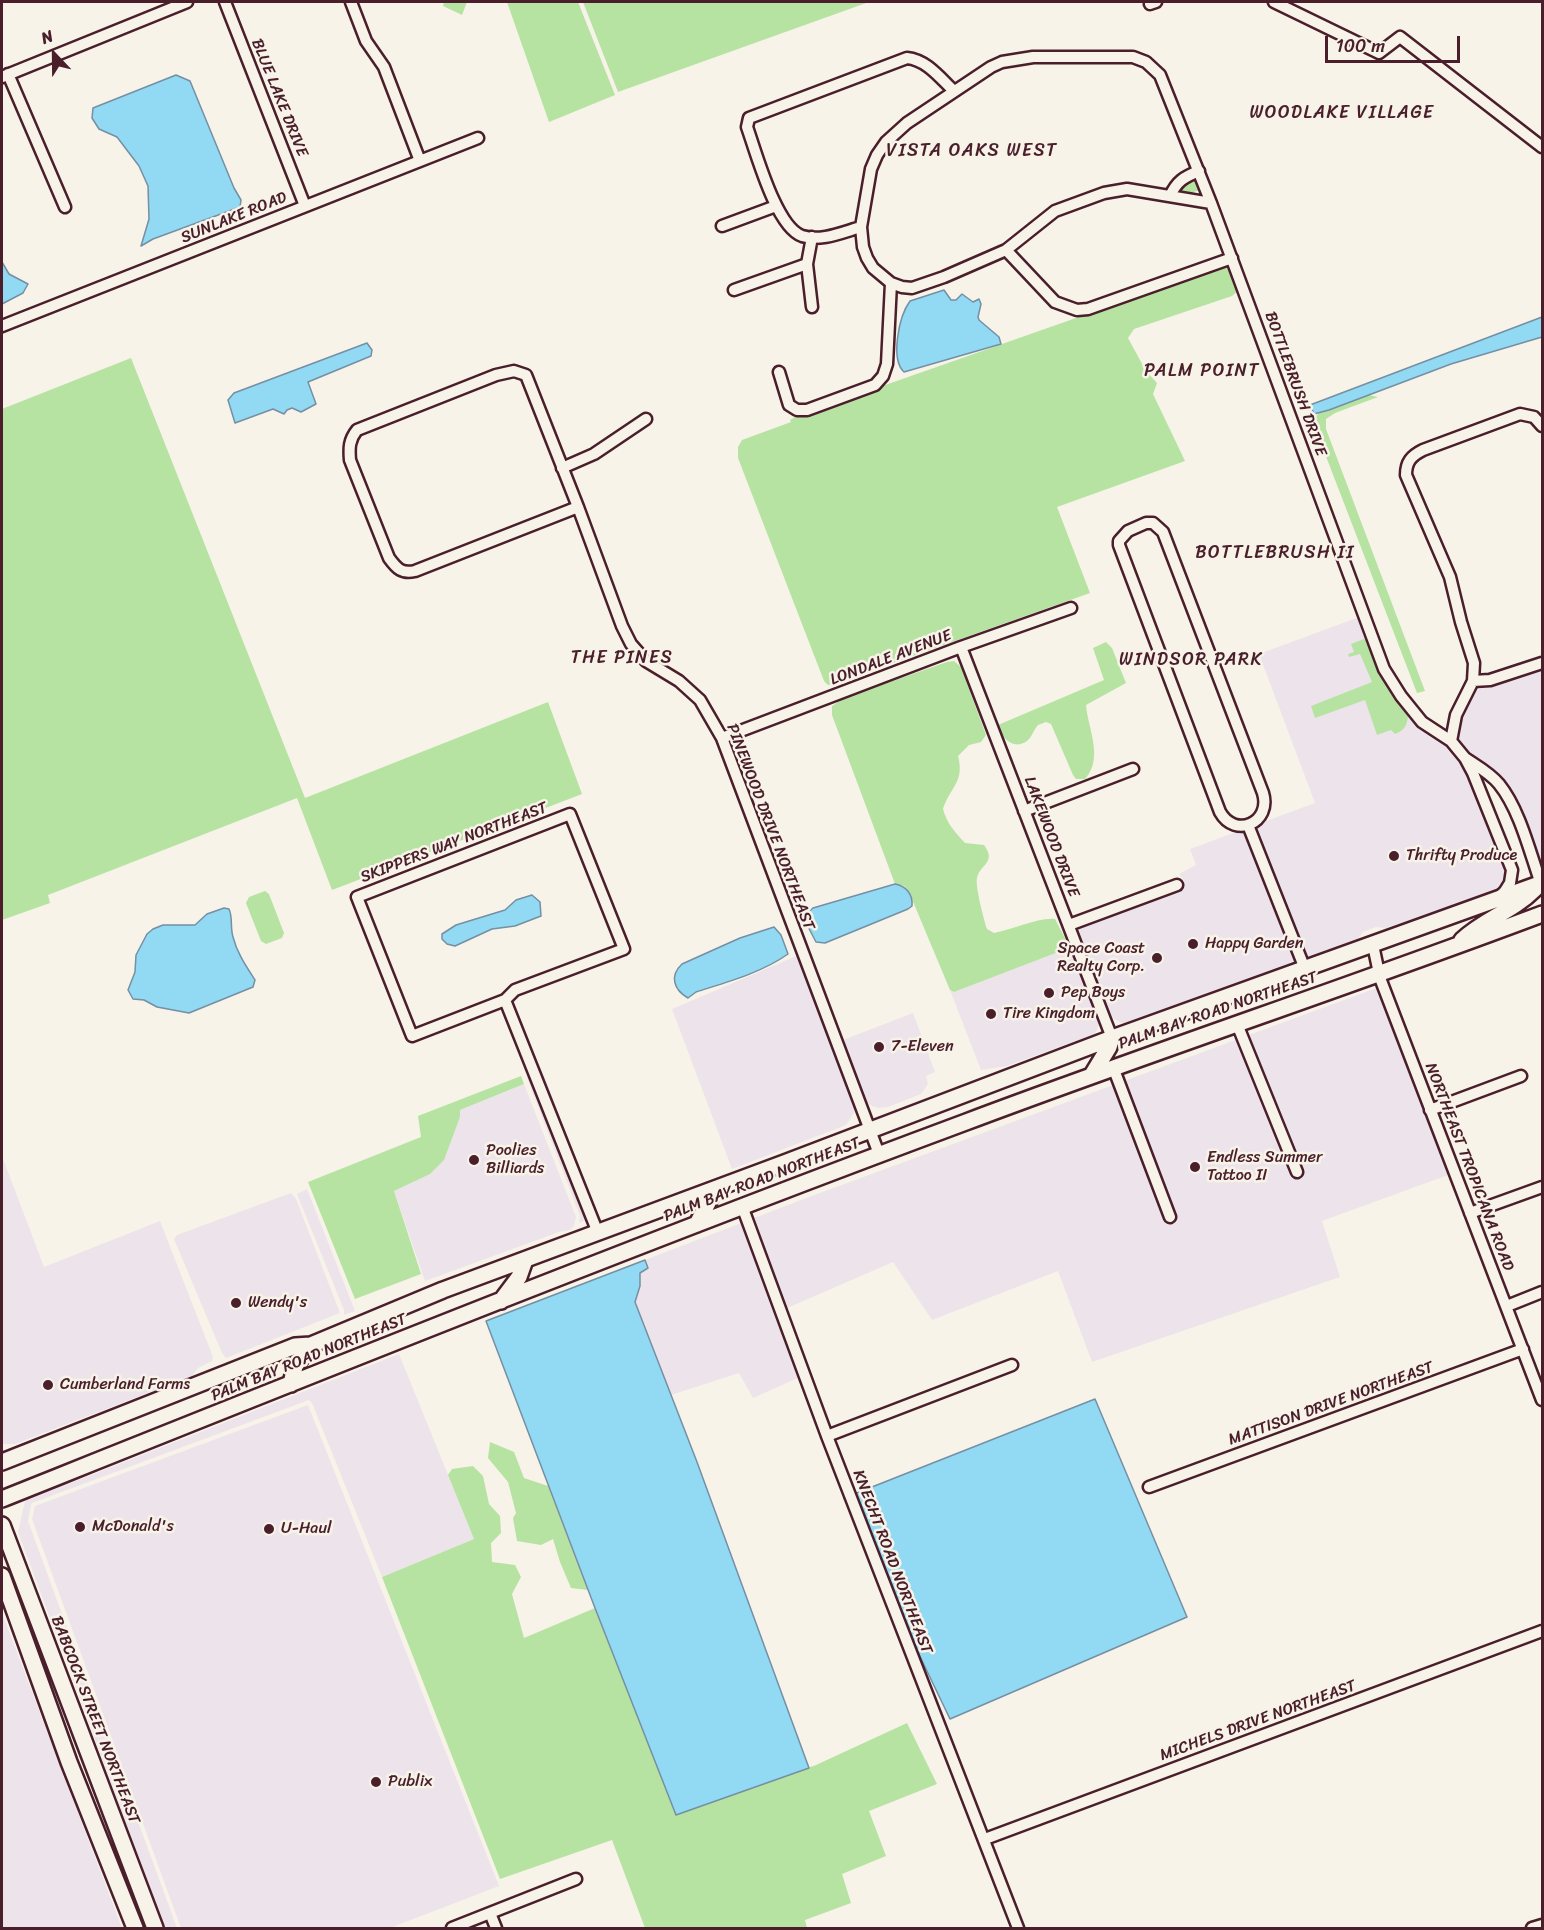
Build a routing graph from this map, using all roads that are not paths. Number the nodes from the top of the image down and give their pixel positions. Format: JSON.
{"nodes":[{"id":1,"x":187,"y":2,"type":"edge"},
{"id":2,"x":225,"y":2,"type":"edge"},
{"id":3,"x":351,"y":2,"type":"edge"},
{"id":4,"x":1274,"y":2,"type":"edge"},
{"id":5,"x":5,"y":75,"type":"edge"},
{"id":6,"x":954,"y":91,"type":"junction"},
{"id":7,"x":478,"y":138,"type":"dead end"},
{"id":8,"x":1542,"y":147,"type":"edge"},
{"id":9,"x":420,"y":161,"type":"junction"},
{"id":10,"x":1199,"y":171,"type":"junction"},
{"id":11,"x":1170,"y":196,"type":"junction"},
{"id":12,"x":1211,"y":203,"type":"junction"},
{"id":13,"x":305,"y":206,"type":"junction"},
{"id":14,"x":776,"y":206,"type":"junction"},
{"id":15,"x":64,"y":207,"type":"dead end"},
{"id":16,"x":722,"y":226,"type":"dead end"},
{"id":17,"x":861,"y":227,"type":"junction"},
{"id":18,"x":813,"y":237,"type":"junction"},
{"id":19,"x":1006,"y":250,"type":"junction"},
{"id":20,"x":1232,"y":258,"type":"junction"},
{"id":21,"x":807,"y":264,"type":"junction"},
{"id":22,"x":891,"y":283,"type":"junction"},
{"id":23,"x":734,"y":290,"type":"dead end"},
{"id":24,"x":812,"y":307,"type":"dead end"},
{"id":25,"x":2,"y":326,"type":"edge"},
{"id":26,"x":778,"y":372,"type":"dead end"},
{"id":27,"x":646,"y":419,"type":"dead end"},
{"id":28,"x":1542,"y":426,"type":"edge"},
{"id":29,"x":562,"y":468,"type":"junction"},
{"id":30,"x":578,"y":507,"type":"junction"},
{"id":31,"x":1071,"y":608,"type":"dead end"},
{"id":32,"x":961,"y":647,"type":"junction"},
{"id":33,"x":1542,"y":663,"type":"edge"},
{"id":34,"x":1473,"y":681,"type":"junction"},
{"id":35,"x":722,"y":738,"type":"junction"},
{"id":36,"x":1451,"y":741,"type":"junction"},
{"id":37,"x":1465,"y":758,"type":"junction"},
{"id":38,"x":1133,"y":769,"type":"dead end"},
{"id":39,"x":1024,"y":811,"type":"junction"},
{"id":40,"x":1248,"y":825,"type":"junction"},
{"id":41,"x":1542,"y":884,"type":"edge"},
{"id":42,"x":1177,"y":885,"type":"dead end"},
{"id":43,"x":1494,"y":900,"type":"junction"},
{"id":44,"x":1542,"y":914,"type":"edge"},
{"id":45,"x":1069,"y":925,"type":"junction"},
{"id":46,"x":1373,"y":945,"type":"junction"},
{"id":47,"x":1455,"y":946,"type":"junction"},
{"id":48,"x":1305,"y":969,"type":"junction"},
{"id":49,"x":1379,"y":975,"type":"junction"},
{"id":50,"x":505,"y":1000,"type":"junction"},
{"id":51,"x":1237,"y":1024,"type":"junction"},
{"id":52,"x":1120,"y":1035,"type":"junction"},
{"id":53,"x":1113,"y":1067,"type":"junction"},
{"id":54,"x":1092,"y":1075,"type":"junction"},
{"id":55,"x":1521,"y":1076,"type":"dead end"},
{"id":56,"x":1430,"y":1110,"type":"junction"},
{"id":57,"x":869,"y":1130,"type":"junction"},
{"id":58,"x":879,"y":1154,"type":"junction"},
{"id":59,"x":1296,"y":1172,"type":"dead end"},
{"id":60,"x":1542,"y":1187,"type":"edge"},
{"id":61,"x":714,"y":1189,"type":"junction"},
{"id":62,"x":742,"y":1206,"type":"junction"},
{"id":63,"x":1470,"y":1213,"type":"junction"},
{"id":64,"x":1170,"y":1217,"type":"dead end"},
{"id":65,"x":697,"y":1224,"type":"junction"},
{"id":66,"x":598,"y":1233,"type":"junction"},
{"id":67,"x":525,"y":1260,"type":"junction"},
{"id":68,"x":1542,"y":1292,"type":"edge"},
{"id":69,"x":501,"y":1301,"type":"junction"},
{"id":70,"x":1507,"y":1306,"type":"junction"},
{"id":71,"x":311,"y":1345,"type":"junction"},
{"id":72,"x":1523,"y":1349,"type":"junction"},
{"id":73,"x":1012,"y":1365,"type":"dead end"},
{"id":74,"x":291,"y":1384,"type":"junction"},
{"id":75,"x":1542,"y":1400,"type":"edge"},
{"id":76,"x":827,"y":1436,"type":"junction"},
{"id":77,"x":2,"y":1462,"type":"edge"},
{"id":78,"x":1149,"y":1487,"type":"dead end"},
{"id":79,"x":2,"y":1499,"type":"edge"},
{"id":80,"x":2,"y":1525,"type":"edge"},
{"id":81,"x":2,"y":1576,"type":"edge"},
{"id":82,"x":1542,"y":1631,"type":"edge"},
{"id":83,"x":69,"y":1762,"type":"junction"},
{"id":84,"x":120,"y":1837,"type":"junction"},
{"id":85,"x":985,"y":1839,"type":"junction"},
{"id":86,"x":576,"y":1879,"type":"dead end"},
{"id":87,"x":490,"y":1913,"type":"junction"},
{"id":88,"x":1542,"y":1924,"type":"edge"},
{"id":89,"x":135,"y":1929,"type":"edge"},
{"id":90,"x":155,"y":1929,"type":"edge"},
{"id":91,"x":452,"y":1929,"type":"edge"},
{"id":92,"x":496,"y":1929,"type":"edge"},
{"id":93,"x":1018,"y":1929,"type":"edge"},
{"id":94,"x":1532,"y":1929,"type":"edge"}],
"edges":[{"from":1,"to":5,"type":"street"},
{"from":2,"to":13,"type":"street","name":"BLUE LAKE DRIVE"},
{"from":3,"to":9,"type":"street"},
{"from":4,"to":8,"type":"street"},
{"from":5,"to":15,"type":"street"},
{"from":6,"to":10,"type":"street","name":"BOTTLEBRUSH DRIVE"},
{"from":6,"to":14,"type":"street"},
{"from":6,"to":17,"type":"street","name":"BOTTLEBRUSH DRIVE"},
{"from":7,"to":9,"type":"street","name":"SUNLAKE ROAD"},
{"from":9,"to":13,"type":"street","name":"SUNLAKE ROAD"},
{"from":10,"to":11,"type":"street"},
{"from":10,"to":12,"type":"street","name":"BOTTLEBRUSH DRIVE"},
{"from":11,"to":12,"type":"street"},
{"from":11,"to":19,"type":"street"},
{"from":12,"to":20,"type":"street","name":"BOTTLEBRUSH DRIVE"},
{"from":13,"to":25,"type":"street","name":"SUNLAKE ROAD"},
{"from":14,"to":16,"type":"street"},
{"from":14,"to":18,"type":"street"},
{"from":17,"to":18,"type":"street"},
{"from":17,"to":22,"type":"street"},
{"from":18,"to":21,"type":"street"},
{"from":19,"to":20,"type":"street"},
{"from":19,"to":22,"type":"street"},
{"from":20,"to":36,"type":"street","name":"BOTTLEBRUSH DRIVE"},
{"from":21,"to":23,"type":"street"},
{"from":21,"to":24,"type":"street"},
{"from":22,"to":26,"type":"street"},
{"from":27,"to":29,"type":"street"},
{"from":28,"to":34,"type":"street"},
{"from":29,"to":30,"type":"street","name":"PINEWOOD DRIVE NORTHEAST"},
{"from":29,"to":30,"type":"street","name":"PINEWOOD DRIVE NORTHEAST"},
{"from":30,"to":35,"type":"street","name":"PINEWOOD DRIVE NORTHEAST"},
{"from":31,"to":32,"type":"street","name":"LONDALE AVENUE"},
{"from":32,"to":35,"type":"street","name":"LONDALE AVENUE"},
{"from":32,"to":39,"type":"street","name":"LAKEWOOD DRIVE"},
{"from":33,"to":34,"type":"street"},
{"from":34,"to":36,"type":"street"},
{"from":35,"to":57,"type":"street","name":"PINEWOOD DRIVE NORTHEAST"},
{"from":36,"to":37,"type":"street","name":"BOTTLEBRUSH DRIVE"},
{"from":37,"to":41,"type":"street","name":"BOTTLEBRUSH DRIVE"},
{"from":37,"to":43,"type":"street","name":"BOTTLEBRUSH DRIVE"},
{"from":38,"to":39,"type":"street"},
{"from":39,"to":45,"type":"street","name":"LAKEWOOD DRIVE"},
{"from":40,"to":40,"type":"street"},
{"from":40,"to":48,"type":"street"},
{"from":41,"to":43,"type":"main road","name":"PALM BAY ROAD NORTHEAST"},
{"from":41,"to":47,"type":"main road"},
{"from":42,"to":45,"type":"street"},
{"from":43,"to":46,"type":"main road","name":"PALM BAY ROAD NORTHEAST"},
{"from":44,"to":47,"type":"main road","name":"PALM BAY ROAD NORTHEAST"},
{"from":45,"to":52,"type":"street","name":"LAKEWOOD DRIVE"},
{"from":46,"to":48,"type":"main road","name":"PALM BAY ROAD NORTHEAST"},
{"from":46,"to":49,"type":"street","name":"NORTHEAST TROPICANA ROAD"},
{"from":47,"to":49,"type":"main road","name":"PALM BAY ROAD NORTHEAST"},
{"from":48,"to":52,"type":"main road","name":"PALM BAY ROAD NORTHEAST"},
{"from":49,"to":51,"type":"main road","name":"PALM BAY ROAD NORTHEAST"},
{"from":49,"to":56,"type":"street","name":"NORTHEAST TROPICANA ROAD"},
{"from":50,"to":50,"type":"street","name":"SKIPPERS WAY NORTHEAST"},
{"from":50,"to":66,"type":"street"},
{"from":51,"to":53,"type":"main road","name":"PALM BAY ROAD NORTHEAST"},
{"from":51,"to":59,"type":"street"},
{"from":52,"to":53,"type":"main road"},
{"from":52,"to":54,"type":"main road"},
{"from":52,"to":57,"type":"main road","name":"PALM BAY ROAD NORTHEAST"},
{"from":53,"to":54,"type":"main road","name":"PALM BAY ROAD NORTHEAST"},
{"from":53,"to":64,"type":"street"},
{"from":54,"to":58,"type":"main road","name":"PALM BAY ROAD NORTHEAST"},
{"from":55,"to":56,"type":"street"},
{"from":56,"to":63,"type":"street","name":"NORTHEAST TROPICANA ROAD"},
{"from":57,"to":58,"type":"street","name":"PINEWOOD DRIVE NORTHEAST"},
{"from":57,"to":61,"type":"main road","name":"PALM BAY ROAD NORTHEAST"},
{"from":58,"to":62,"type":"main road","name":"PALM BAY ROAD NORTHEAST"},
{"from":60,"to":63,"type":"street"},
{"from":61,"to":65,"type":"main road"},
{"from":61,"to":66,"type":"main road","name":"PALM BAY ROAD NORTHEAST"},
{"from":62,"to":65,"type":"main road","name":"PALM BAY ROAD NORTHEAST"},
{"from":62,"to":76,"type":"street","name":"KNECHT ROAD NORTHEAST"},
{"from":63,"to":70,"type":"street","name":"NORTHEAST TROPICANA ROAD"},
{"from":65,"to":69,"type":"main road","name":"PALM BAY ROAD NORTHEAST"},
{"from":66,"to":67,"type":"main road","name":"PALM BAY ROAD NORTHEAST"},
{"from":67,"to":69,"type":"main road"},
{"from":67,"to":71,"type":"main road","name":"PALM BAY ROAD NORTHEAST"},
{"from":68,"to":70,"type":"street"},
{"from":69,"to":74,"type":"main road","name":"PALM BAY ROAD NORTHEAST"},
{"from":70,"to":72,"type":"street","name":"NORTHEAST TROPICANA ROAD"},
{"from":71,"to":74,"type":"main road"},
{"from":71,"to":77,"type":"main road","name":"PALM BAY ROAD NORTHEAST"},
{"from":72,"to":75,"type":"street","name":"NORTHEAST TROPICANA ROAD"},
{"from":72,"to":78,"type":"street","name":"MATTISON DRIVE NORTHEAST"},
{"from":73,"to":76,"type":"street"},
{"from":74,"to":79,"type":"main road","name":"PALM BAY ROAD NORTHEAST"},
{"from":76,"to":85,"type":"street","name":"KNECHT ROAD NORTHEAST"},
{"from":80,"to":84,"type":"main road","name":"BABCOCK STREET NORTHEAST"},
{"from":81,"to":83,"type":"main road"},
{"from":82,"to":85,"type":"street","name":"MICHELS DRIVE NORTHEAST"},
{"from":83,"to":84,"type":"main road"},
{"from":83,"to":89,"type":"main road"},
{"from":84,"to":90,"type":"main road","name":"BABCOCK STREET NORTHEAST"},
{"from":85,"to":93,"type":"street","name":"KNECHT ROAD NORTHEAST"},
{"from":86,"to":87,"type":"street"},
{"from":87,"to":91,"type":"street"},
{"from":87,"to":92,"type":"street"},
{"from":88,"to":94,"type":"street"}]}
